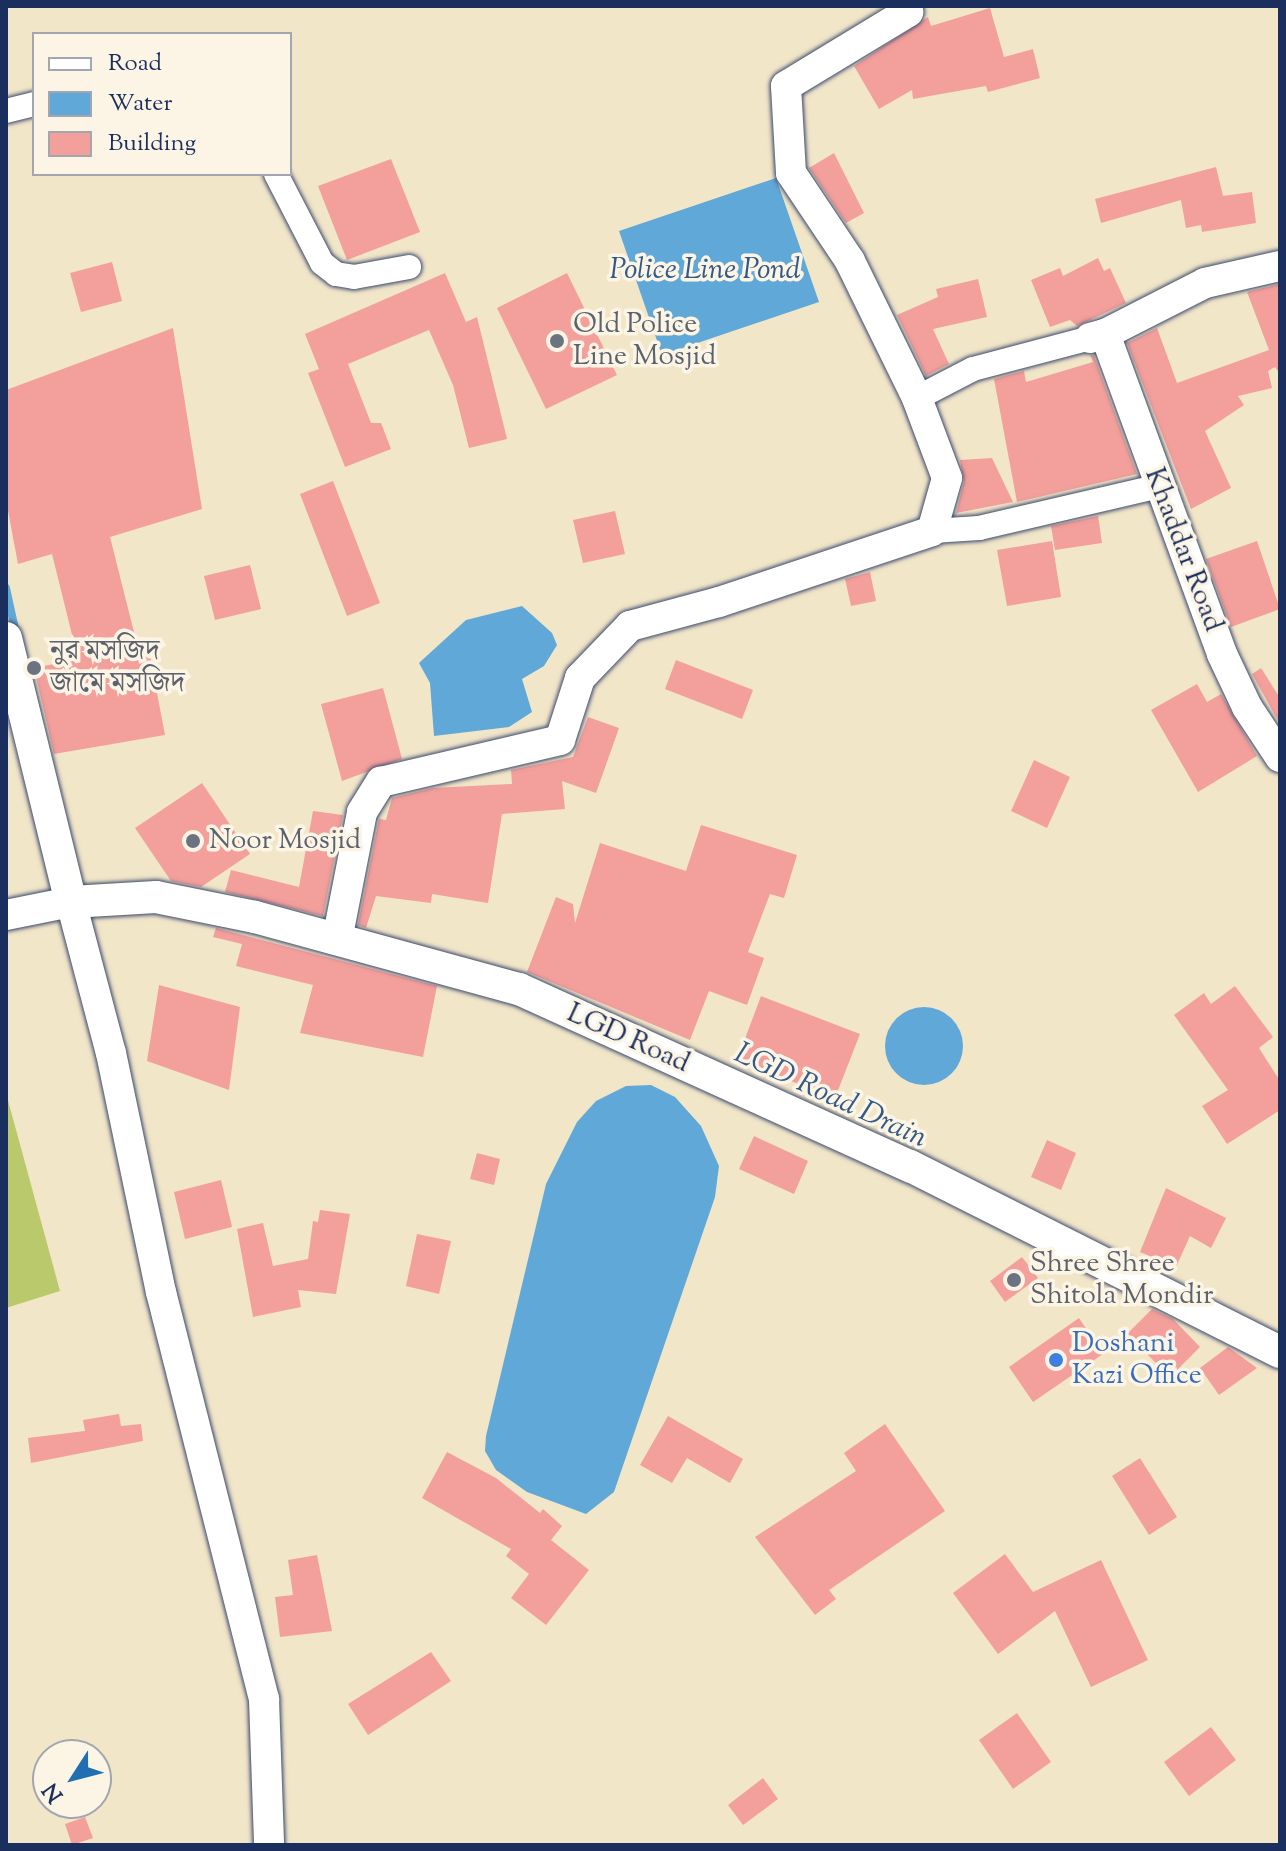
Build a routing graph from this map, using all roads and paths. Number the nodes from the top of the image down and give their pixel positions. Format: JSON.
{"nodes":[{"id":1,"x":906,"y":6,"type":"edge"},
{"id":2,"x":32,"y":104,"type":"edge"},
{"id":3,"x":6,"y":111,"type":"edge"},
{"id":4,"x":277,"y":176,"type":"edge"},
{"id":5,"x":1280,"y":266,"type":"edge"},
{"id":6,"x":409,"y":267,"type":"dead end"},
{"id":7,"x":1097,"y":336,"type":"junction"},
{"id":8,"x":917,"y":398,"type":"junction"},
{"id":9,"x":1159,"y":486,"type":"junction"},
{"id":10,"x":932,"y":531,"type":"junction"},
{"id":11,"x":6,"y":638,"type":"edge"},
{"id":12,"x":1280,"y":757,"type":"edge"},
{"id":13,"x":71,"y":902,"type":"junction"},
{"id":14,"x":6,"y":915,"type":"edge"},
{"id":15,"x":337,"y":940,"type":"junction"},
{"id":16,"x":1280,"y":1352,"type":"edge"},
{"id":17,"x":269,"y":1845,"type":"edge"}],
"edges":[{"from":1,"to":8,"type":"street"},
{"from":2,"to":3,"type":"street"},
{"from":4,"to":6,"type":"street"},
{"from":5,"to":7,"type":"street"},
{"from":7,"to":8,"type":"street"},
{"from":7,"to":9,"type":"street","name":"Khaddar Road"},
{"from":8,"to":10,"type":"street"},
{"from":9,"to":10,"type":"street"},
{"from":9,"to":12,"type":"street","name":"Khaddar Road"},
{"from":10,"to":15,"type":"street"},
{"from":11,"to":13,"type":"main road"},
{"from":13,"to":14,"type":"street"},
{"from":13,"to":15,"type":"main road","name":"LGD Road"},
{"from":13,"to":17,"type":"street"},
{"from":15,"to":16,"type":"main road","name":"LGD Road"}]}
